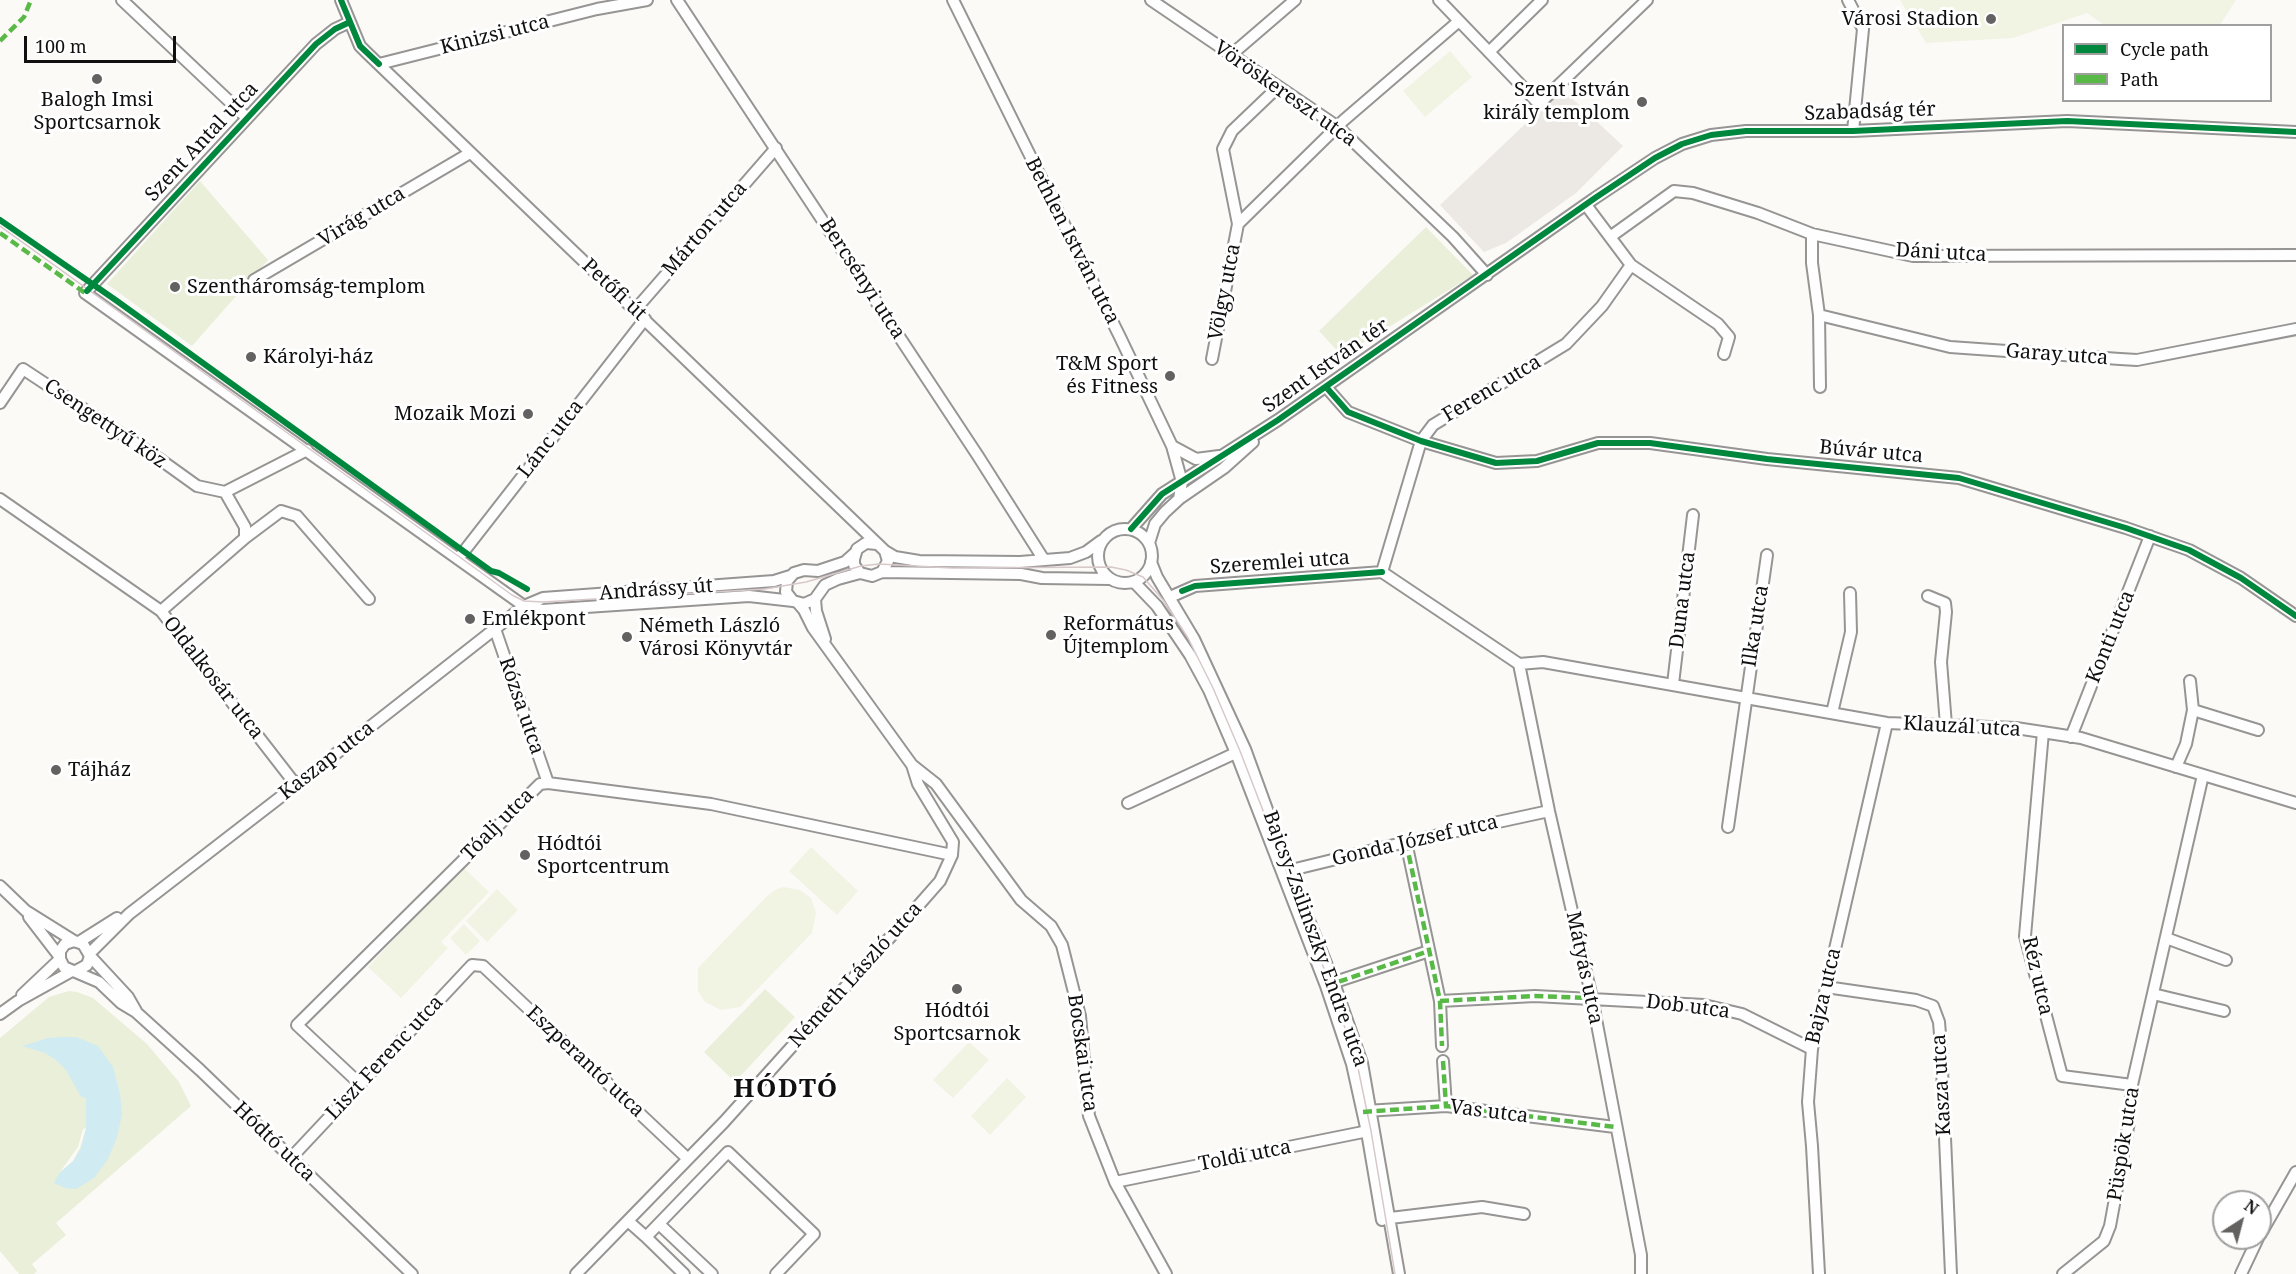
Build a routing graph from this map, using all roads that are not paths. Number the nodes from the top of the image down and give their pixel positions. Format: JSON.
{"nodes":[{"id":1,"x":122,"y":0,"type":"edge"},
{"id":2,"x":341,"y":0,"type":"edge"},
{"id":3,"x":647,"y":0,"type":"edge"},
{"id":4,"x":677,"y":0,"type":"edge"},
{"id":5,"x":1151,"y":0,"type":"edge"},
{"id":6,"x":1295,"y":0,"type":"edge"},
{"id":7,"x":1439,"y":0,"type":"edge"},
{"id":8,"x":1542,"y":0,"type":"edge"},
{"id":9,"x":1647,"y":0,"type":"edge"},
{"id":10,"x":1848,"y":0,"type":"edge"},
{"id":11,"x":955,"y":1,"type":"edge"},
{"id":12,"x":595,"y":5,"type":"edge"},
{"id":13,"x":1459,"y":21,"type":"junction"},
{"id":14,"x":350,"y":22,"type":"junction"},
{"id":15,"x":1489,"y":52,"type":"junction"},
{"id":16,"x":1231,"y":55,"type":"junction"},
{"id":17,"x":379,"y":64,"type":"junction"},
{"id":18,"x":1278,"y":87,"type":"junction"},
{"id":19,"x":247,"y":118,"type":"junction"},
{"id":20,"x":1338,"y":127,"type":"junction"},
{"id":21,"x":1853,"y":130,"type":"junction"},
{"id":22,"x":2296,"y":132,"type":"edge"},
{"id":23,"x":776,"y":148,"type":"junction"},
{"id":24,"x":470,"y":153,"type":"junction"},
{"id":25,"x":1586,"y":205,"type":"junction"},
{"id":26,"x":1238,"y":224,"type":"junction"},
{"id":27,"x":1812,"y":234,"type":"junction"},
{"id":28,"x":1610,"y":237,"type":"junction"},
{"id":29,"x":2296,"y":255,"type":"edge"},
{"id":30,"x":1631,"y":265,"type":"junction"},
{"id":31,"x":1487,"y":275,"type":"junction"},
{"id":32,"x":254,"y":280,"type":"dead end"},
{"id":33,"x":85,"y":293,"type":"joint"},
{"id":34,"x":635,"y":310,"type":"junction"},
{"id":35,"x":1819,"y":315,"type":"junction"},
{"id":36,"x":645,"y":319,"type":"junction"},
{"id":37,"x":2296,"y":328,"type":"edge"},
{"id":38,"x":1724,"y":354,"type":"dead end"},
{"id":39,"x":1212,"y":359,"type":"dead end"},
{"id":40,"x":1326,"y":387,"type":"junction"},
{"id":41,"x":1820,"y":387,"type":"dead end"},
{"id":42,"x":0,"y":403,"type":"edge"},
{"id":43,"x":1278,"y":420,"type":"junction"},
{"id":44,"x":1421,"y":441,"type":"junction"},
{"id":45,"x":1172,"y":446,"type":"junction"},
{"id":46,"x":307,"y":450,"type":"junction"},
{"id":47,"x":1223,"y":455,"type":"junction"},
{"id":48,"x":1182,"y":482,"type":"junction"},
{"id":49,"x":225,"y":492,"type":"junction"},
{"id":50,"x":1179,"y":499,"type":"junction"},
{"id":51,"x":0,"y":500,"type":"edge"},
{"id":52,"x":1693,"y":515,"type":"dead end"},
{"id":53,"x":850,"y":516,"type":"junction"},
{"id":54,"x":1131,"y":529,"type":"junction"},
{"id":55,"x":2150,"y":536,"type":"junction"},
{"id":56,"x":245,"y":538,"type":"junction"},
{"id":57,"x":1101,"y":541,"type":"junction"},
{"id":58,"x":1149,"y":543,"type":"junction"},
{"id":59,"x":881,"y":547,"type":"junction"},
{"id":60,"x":856,"y":551,"type":"junction"},
{"id":61,"x":1767,"y":555,"type":"dead end"},
{"id":62,"x":458,"y":559,"type":"junction"},
{"id":63,"x":1044,"y":560,"type":"junction"},
{"id":64,"x":1152,"y":562,"type":"junction"},
{"id":65,"x":809,"y":571,"type":"junction"},
{"id":66,"x":882,"y":572,"type":"junction"},
{"id":67,"x":1382,"y":572,"type":"junction"},
{"id":68,"x":860,"y":573,"type":"junction"},
{"id":69,"x":789,"y":576,"type":"junction"},
{"id":70,"x":1109,"y":579,"type":"junction"},
{"id":71,"x":1134,"y":582,"type":"junction"},
{"id":72,"x":1850,"y":593,"type":"dead end"},
{"id":73,"x":1928,"y":596,"type":"dead end"},
{"id":74,"x":816,"y":597,"type":"junction"},
{"id":75,"x":1170,"y":597,"type":"junction"},
{"id":76,"x":369,"y":599,"type":"dead end"},
{"id":77,"x":796,"y":602,"type":"junction"},
{"id":78,"x":524,"y":606,"type":"junction"},
{"id":79,"x":161,"y":611,"type":"junction"},
{"id":80,"x":2296,"y":616,"type":"edge"},
{"id":81,"x":495,"y":629,"type":"junction"},
{"id":82,"x":834,"y":655,"type":"junction"},
{"id":83,"x":1519,"y":664,"type":"junction"},
{"id":84,"x":2190,"y":681,"type":"dead end"},
{"id":85,"x":1673,"y":684,"type":"junction"},
{"id":86,"x":1746,"y":697,"type":"junction"},
{"id":87,"x":2193,"y":710,"type":"junction"},
{"id":88,"x":1832,"y":713,"type":"junction"},
{"id":89,"x":1887,"y":723,"type":"junction"},
{"id":90,"x":1946,"y":725,"type":"junction"},
{"id":91,"x":2258,"y":730,"type":"dead end"},
{"id":92,"x":2043,"y":732,"type":"junction"},
{"id":93,"x":2071,"y":736,"type":"junction"},
{"id":94,"x":1240,"y":751,"type":"junction"},
{"id":95,"x":912,"y":765,"type":"junction"},
{"id":96,"x":2176,"y":767,"type":"junction"},
{"id":97,"x":2204,"y":775,"type":"junction"},
{"id":98,"x":548,"y":783,"type":"junction"},
{"id":99,"x":296,"y":786,"type":"junction"},
{"id":100,"x":1128,"y":803,"type":"dead end"},
{"id":101,"x":2296,"y":803,"type":"edge"},
{"id":102,"x":1549,"y":811,"type":"junction"},
{"id":103,"x":1728,"y":827,"type":"dead end"},
{"id":104,"x":1406,"y":842,"type":"junction"},
{"id":105,"x":952,"y":855,"type":"junction"},
{"id":106,"x":1285,"y":871,"type":"junction"},
{"id":107,"x":0,"y":886,"type":"edge"},
{"id":108,"x":26,"y":911,"type":"junction"},
{"id":109,"x":129,"y":914,"type":"junction"},
{"id":110,"x":2166,"y":938,"type":"junction"},
{"id":111,"x":77,"y":941,"type":"junction"},
{"id":112,"x":1429,"y":951,"type":"junction"},
{"id":113,"x":90,"y":955,"type":"junction"},
{"id":114,"x":59,"y":958,"type":"junction"},
{"id":115,"x":2226,"y":960,"type":"dead end"},
{"id":116,"x":483,"y":966,"type":"joint"},
{"id":117,"x":74,"y":971,"type":"junction"},
{"id":118,"x":1330,"y":984,"type":"junction"},
{"id":119,"x":1826,"y":987,"type":"junction"},
{"id":120,"x":2153,"y":994,"type":"junction"},
{"id":121,"x":1592,"y":998,"type":"junction"},
{"id":122,"x":18,"y":1000,"type":"junction"},
{"id":123,"x":1440,"y":1001,"type":"junction"},
{"id":124,"x":2224,"y":1011,"type":"dead end"},
{"id":125,"x":136,"y":1012,"type":"junction"},
{"id":126,"x":0,"y":1014,"type":"edge"},
{"id":127,"x":1442,"y":1046,"type":"dead end"},
{"id":128,"x":1812,"y":1049,"type":"junction"},
{"id":129,"x":1443,"y":1061,"type":"dead end"},
{"id":130,"x":360,"y":1084,"type":"junction"},
{"id":131,"x":2132,"y":1085,"type":"junction"},
{"id":132,"x":1446,"y":1106,"type":"junction"},
{"id":133,"x":1367,"y":1111,"type":"junction"},
{"id":134,"x":1615,"y":1126,"type":"junction"},
{"id":135,"x":1371,"y":1131,"type":"junction"},
{"id":136,"x":290,"y":1159,"type":"junction"},
{"id":137,"x":688,"y":1159,"type":"junction"},
{"id":138,"x":2296,"y":1172,"type":"edge"},
{"id":139,"x":1115,"y":1182,"type":"junction"},
{"id":140,"x":1524,"y":1214,"type":"dead end"},
{"id":141,"x":2272,"y":1214,"type":"edge"},
{"id":142,"x":1386,"y":1219,"type":"junction"},
{"id":143,"x":628,"y":1221,"type":"junction"},
{"id":144,"x":659,"y":1224,"type":"junction"},
{"id":145,"x":646,"y":1237,"type":"junction"},
{"id":146,"x":2252,"y":1250,"type":"edge"},
{"id":147,"x":412,"y":1274,"type":"edge"},
{"id":148,"x":576,"y":1274,"type":"edge"},
{"id":149,"x":684,"y":1274,"type":"edge"},
{"id":150,"x":712,"y":1274,"type":"edge"},
{"id":151,"x":776,"y":1274,"type":"edge"},
{"id":152,"x":1166,"y":1274,"type":"edge"},
{"id":153,"x":1391,"y":1274,"type":"edge"},
{"id":154,"x":1399,"y":1274,"type":"edge"},
{"id":155,"x":1641,"y":1274,"type":"edge"},
{"id":156,"x":1820,"y":1274,"type":"edge"},
{"id":157,"x":1951,"y":1274,"type":"edge"},
{"id":158,"x":2063,"y":1274,"type":"edge"},
{"id":159,"x":2241,"y":1274,"type":"edge"}],
"edges":[{"from":1,"to":19,"type":"street"},
{"from":2,"to":14,"type":"street","name":"Petőfi út"},
{"from":3,"to":12,"type":"street","name":"Kinizsi utca"},
{"from":4,"to":23,"type":"street","name":"Bercsényi utca"},
{"from":5,"to":16,"type":"street","name":"Vöröskereszt utca"},
{"from":6,"to":16,"type":"street"},
{"from":7,"to":13,"type":"street"},
{"from":8,"to":15,"type":"street"},
{"from":9,"to":15,"type":"street"},
{"from":10,"to":21,"type":"street","name":"Szabadság tér"},
{"from":11,"to":45,"type":"street","name":"Bethlen István utca"},
{"from":12,"to":17,"type":"street","name":"Kinizsi utca"},
{"from":13,"to":15,"type":"street"},
{"from":13,"to":20,"type":"street"},
{"from":14,"to":17,"type":"street","name":"Petőfi út"},
{"from":14,"to":19,"type":"street","name":"Szent Antal utca"},
{"from":16,"to":18,"type":"street","name":"Vöröskereszt utca"},
{"from":17,"to":24,"type":"street","name":"Petőfi út"},
{"from":18,"to":20,"type":"street","name":"Vöröskereszt utca"},
{"from":18,"to":26,"type":"street","name":"Völgy utca"},
{"from":19,"to":33,"type":"street","name":"Szent Antal utca"},
{"from":20,"to":26,"type":"street","name":"Völgy utca"},
{"from":20,"to":31,"type":"street","name":"Vöröskereszt utca"},
{"from":21,"to":22,"type":"street","name":"Szabadság tér"},
{"from":21,"to":25,"type":"street","name":"Szabadság tér"},
{"from":23,"to":34,"type":"street","name":"Márton utca"},
{"from":23,"to":63,"type":"street","name":"Bercsényi utca"},
{"from":24,"to":32,"type":"street","name":"Virág utca"},
{"from":24,"to":34,"type":"street","name":"Petőfi út"},
{"from":25,"to":28,"type":"street"},
{"from":25,"to":31,"type":"street","name":"Szabadság tér"},
{"from":26,"to":39,"type":"street","name":"Völgy utca"},
{"from":27,"to":28,"type":"street","name":"Dáni utca"},
{"from":27,"to":29,"type":"street","name":"Dáni utca"},
{"from":27,"to":35,"type":"street"},
{"from":28,"to":30,"type":"street"},
{"from":30,"to":38,"type":"street"},
{"from":30,"to":44,"type":"street","name":"Ferenc utca"},
{"from":31,"to":40,"type":"street","name":"Szent István tér"},
{"from":33,"to":46,"type":"street","name":"Andrássy út"},
{"from":34,"to":36,"type":"street","name":"Petőfi út"},
{"from":35,"to":37,"type":"street","name":"Garay utca"},
{"from":35,"to":41,"type":"street"},
{"from":36,"to":53,"type":"street","name":"Petőfi út"},
{"from":36,"to":62,"type":"street","name":"Lánc utca"},
{"from":40,"to":43,"type":"street","name":"Szent István tér"},
{"from":40,"to":44,"type":"street","name":"Búvár utca"},
{"from":42,"to":49,"type":"street","name":"Csengettyű köz"},
{"from":43,"to":47,"type":"street","name":"Szent István tér"},
{"from":43,"to":50,"type":"street"},
{"from":44,"to":55,"type":"street","name":"Búvár utca"},
{"from":44,"to":67,"type":"street","name":"Ferenc utca"},
{"from":45,"to":47,"type":"street"},
{"from":45,"to":48,"type":"street","name":"Bethlen István utca"},
{"from":46,"to":49,"type":"street"},
{"from":46,"to":62,"type":"street","name":"Andrássy út"},
{"from":47,"to":48,"type":"street","name":"Szent István tér"},
{"from":48,"to":50,"type":"street"},
{"from":48,"to":54,"type":"street","name":"Szent István tér"},
{"from":49,"to":56,"type":"street"},
{"from":50,"to":58,"type":"street"},
{"from":51,"to":79,"type":"street","name":"Oldalkosár utca"},
{"from":52,"to":85,"type":"street","name":"Duna utca"},
{"from":53,"to":59,"type":"street","name":"Petőfi út"},
{"from":53,"to":60,"type":"street"},
{"from":54,"to":57,"type":"street"},
{"from":54,"to":58,"type":"street"},
{"from":55,"to":80,"type":"street","name":"Búvár utca"},
{"from":55,"to":93,"type":"street","name":"Konti utca"},
{"from":56,"to":76,"type":"street"},
{"from":56,"to":79,"type":"street"},
{"from":57,"to":63,"type":"street"},
{"from":57,"to":70,"type":"street"},
{"from":58,"to":64,"type":"street"},
{"from":59,"to":60,"type":"street"},
{"from":59,"to":63,"type":"street"},
{"from":59,"to":66,"type":"street"},
{"from":60,"to":65,"type":"street"},
{"from":60,"to":68,"type":"street"},
{"from":61,"to":86,"type":"street","name":"Ilka utca"},
{"from":62,"to":78,"type":"street","name":"Andrássy út"},
{"from":64,"to":71,"type":"street"},
{"from":64,"to":75,"type":"street","name":"Bajcsy-Zsilinszky Endre utca"},
{"from":65,"to":69,"type":"street"},
{"from":65,"to":74,"type":"street"},
{"from":66,"to":68,"type":"street"},
{"from":66,"to":70,"type":"street"},
{"from":67,"to":75,"type":"street","name":"Szeremlei utca"},
{"from":67,"to":83,"type":"street"},
{"from":68,"to":74,"type":"street"},
{"from":69,"to":77,"type":"street"},
{"from":69,"to":78,"type":"street","name":"Andrássy út"},
{"from":70,"to":71,"type":"street"},
{"from":71,"to":94,"type":"street","name":"Bajcsy-Zsilinszky Endre utca"},
{"from":72,"to":88,"type":"street"},
{"from":73,"to":90,"type":"street"},
{"from":74,"to":77,"type":"street"},
{"from":74,"to":82,"type":"street","name":"Bocskai utca"},
{"from":75,"to":94,"type":"street","name":"Bajcsy-Zsilinszky Endre utca"},
{"from":77,"to":78,"type":"street","name":"Andrássy út"},
{"from":77,"to":82,"type":"street","name":"Bocskai utca"},
{"from":78,"to":81,"type":"street","name":"Kaszap utca"},
{"from":79,"to":99,"type":"street","name":"Oldalkosár utca"},
{"from":81,"to":98,"type":"street","name":"Rózsa utca"},
{"from":81,"to":99,"type":"street","name":"Kaszap utca"},
{"from":82,"to":95,"type":"street","name":"Bocskai utca"},
{"from":83,"to":85,"type":"street","name":"Klauzál utca"},
{"from":83,"to":102,"type":"street","name":"Mátyás utca"},
{"from":84,"to":87,"type":"street"},
{"from":85,"to":86,"type":"street","name":"Klauzál utca"},
{"from":86,"to":88,"type":"street","name":"Klauzál utca"},
{"from":86,"to":103,"type":"street"},
{"from":87,"to":91,"type":"street"},
{"from":87,"to":96,"type":"street"},
{"from":88,"to":89,"type":"street","name":"Klauzál utca"},
{"from":89,"to":90,"type":"street","name":"Klauzál utca"},
{"from":89,"to":119,"type":"street","name":"Bajza utca"},
{"from":90,"to":92,"type":"street","name":"Klauzál utca"},
{"from":92,"to":93,"type":"street","name":"Klauzál utca"},
{"from":92,"to":131,"type":"street","name":"Réz utca"},
{"from":93,"to":96,"type":"street","name":"Klauzál utca"},
{"from":94,"to":100,"type":"street"},
{"from":94,"to":106,"type":"street","name":"Bajcsy-Zsilinszky Endre utca"},
{"from":95,"to":105,"type":"street","name":"Bocskai utca"},
{"from":95,"to":139,"type":"street","name":"Bocskai utca"},
{"from":96,"to":97,"type":"street","name":"Klauzál utca"},
{"from":97,"to":101,"type":"street","name":"Klauzál utca"},
{"from":97,"to":110,"type":"street","name":"Püspök utca"},
{"from":98,"to":105,"type":"street","name":"Tóalj utca"},
{"from":98,"to":130,"type":"street","name":"Tóalj utca"},
{"from":99,"to":109,"type":"street","name":"Kaszap utca"},
{"from":102,"to":104,"type":"street","name":"Gonda József utca"},
{"from":102,"to":121,"type":"street","name":"Mátyás utca"},
{"from":104,"to":106,"type":"street","name":"Gonda József utca"},
{"from":104,"to":112,"type":"street"},
{"from":105,"to":137,"type":"street","name":"Németh László utca"},
{"from":106,"to":118,"type":"street","name":"Bajcsy-Zsilinszky Endre utca"},
{"from":107,"to":108,"type":"street"},
{"from":108,"to":111,"type":"street"},
{"from":108,"to":114,"type":"street"},
{"from":109,"to":111,"type":"street","name":"Kaszap utca"},
{"from":109,"to":113,"type":"street","name":"Kaszap utca"},
{"from":110,"to":115,"type":"street"},
{"from":110,"to":120,"type":"street","name":"Püspök utca"},
{"from":111,"to":113,"type":"street"},
{"from":111,"to":114,"type":"street"},
{"from":112,"to":118,"type":"street"},
{"from":112,"to":123,"type":"street"},
{"from":113,"to":117,"type":"street"},
{"from":113,"to":125,"type":"street","name":"Hódtó utca"},
{"from":114,"to":117,"type":"street"},
{"from":114,"to":122,"type":"street"},
{"from":116,"to":130,"type":"street","name":"Liszt Ferenc utca"},
{"from":116,"to":137,"type":"street","name":"Eszperantó utca"},
{"from":117,"to":122,"type":"street"},
{"from":117,"to":125,"type":"street","name":"Hódtó utca"},
{"from":118,"to":133,"type":"street","name":"Bajcsy-Zsilinszky Endre utca"},
{"from":119,"to":128,"type":"street","name":"Bajza utca"},
{"from":119,"to":157,"type":"street","name":"Kasza utca"},
{"from":120,"to":124,"type":"street"},
{"from":120,"to":131,"type":"street","name":"Püspök utca"},
{"from":121,"to":123,"type":"street","name":"Dob utca"},
{"from":121,"to":128,"type":"street","name":"Dob utca"},
{"from":121,"to":134,"type":"street","name":"Mátyás utca"},
{"from":122,"to":126,"type":"street"},
{"from":123,"to":127,"type":"street"},
{"from":125,"to":136,"type":"street","name":"Hódtó utca"},
{"from":128,"to":156,"type":"street","name":"Bajza utca"},
{"from":129,"to":132,"type":"street"},
{"from":130,"to":136,"type":"street","name":"Liszt Ferenc utca"},
{"from":131,"to":158,"type":"street","name":"Püspök utca"},
{"from":132,"to":133,"type":"street","name":"Vas utca"},
{"from":132,"to":134,"type":"street","name":"Vas utca"},
{"from":133,"to":135,"type":"street","name":"Bajcsy-Zsilinszky Endre utca"},
{"from":134,"to":155,"type":"street","name":"Mátyás utca"},
{"from":135,"to":139,"type":"street","name":"Toldi utca"},
{"from":135,"to":142,"type":"street","name":"Bajcsy-Zsilinszky Endre utca"},
{"from":136,"to":147,"type":"street","name":"Hódtó utca"},
{"from":137,"to":143,"type":"street","name":"Németh László utca"},
{"from":138,"to":141,"type":"street"},
{"from":139,"to":152,"type":"street","name":"Bocskai utca"},
{"from":140,"to":142,"type":"street"},
{"from":142,"to":153,"type":"street","name":"Bajcsy-Zsilinszky Endre utca"},
{"from":142,"to":154,"type":"street","name":"Bajcsy-Zsilinszky Endre utca"},
{"from":143,"to":145,"type":"street"},
{"from":143,"to":148,"type":"street","name":"Németh László utca"},
{"from":144,"to":145,"type":"street"},
{"from":144,"to":150,"type":"street"},
{"from":144,"to":151,"type":"street"},
{"from":145,"to":149,"type":"street"},
{"from":146,"to":159,"type":"street"}]}
